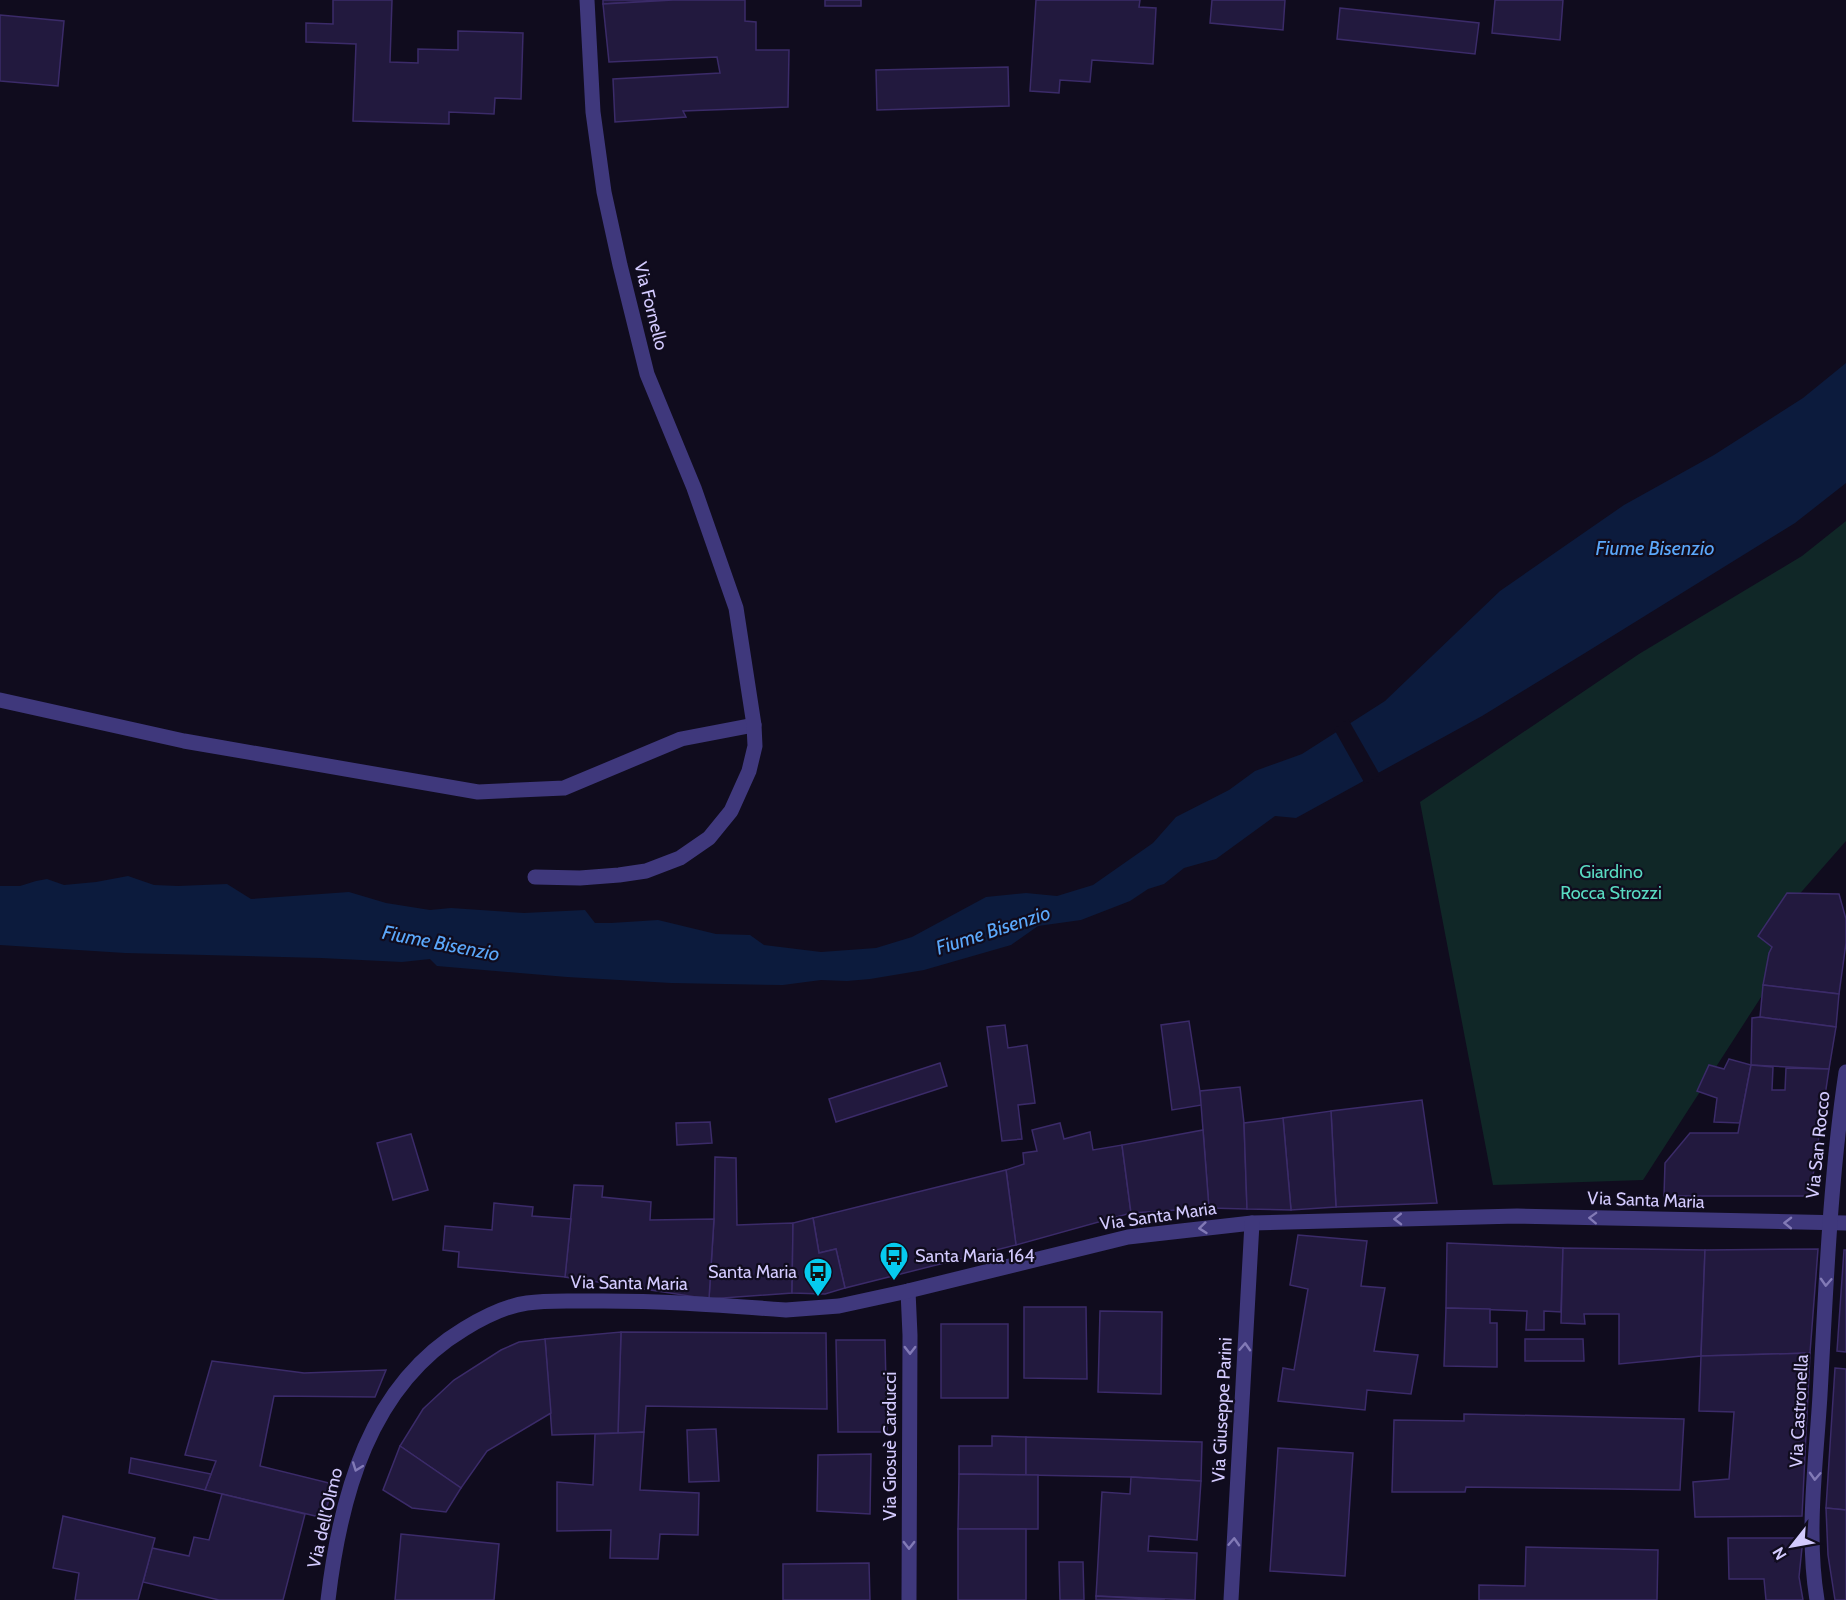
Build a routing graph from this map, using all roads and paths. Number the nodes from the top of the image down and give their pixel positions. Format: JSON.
{"nodes":[{"id":1,"x":587,"y":0,"type":"edge"},
{"id":2,"x":0,"y":700,"type":"edge"},
{"id":3,"x":754,"y":725,"type":"junction"},
{"id":4,"x":535,"y":877,"type":"dead end"},
{"id":5,"x":1846,"y":1072,"type":"edge"},
{"id":6,"x":1252,"y":1223,"type":"junction"},
{"id":7,"x":1829,"y":1223,"type":"junction"},
{"id":8,"x":1846,"y":1223,"type":"edge"},
{"id":9,"x":908,"y":1292,"type":"junction"},
{"id":10,"x":382,"y":1414,"type":"joint"},
{"id":11,"x":328,"y":1600,"type":"edge"},
{"id":12,"x":909,"y":1600,"type":"edge"},
{"id":13,"x":1231,"y":1600,"type":"edge"},
{"id":14,"x":1817,"y":1600,"type":"edge"}],
"edges":[{"from":1,"to":3,"type":"street","name":"Via Fornello"},
{"from":2,"to":3,"type":"street"},
{"from":3,"to":4,"type":"street","name":"Via Fornello"},
{"from":5,"to":7,"type":"street","name":"Via San Rocco"},
{"from":7,"to":6,"type":"street","name":"Via Santa Maria","one_way":true},
{"from":6,"to":9,"type":"street","name":"Via Santa Maria","one_way":true},
{"from":13,"to":6,"type":"street","name":"Via Giuseppe Parini","one_way":true},
{"from":7,"to":8,"type":"street","name":"Via Santa Maria"},
{"from":7,"to":14,"type":"street","name":"Via Castronella","one_way":true},
{"from":9,"to":10,"type":"street","name":"Via Santa Maria"},
{"from":9,"to":12,"type":"street","name":"Via Giosuè Carducci","one_way":true},
{"from":10,"to":11,"type":"street","name":"Via dell'Olmo","one_way":true}]}
